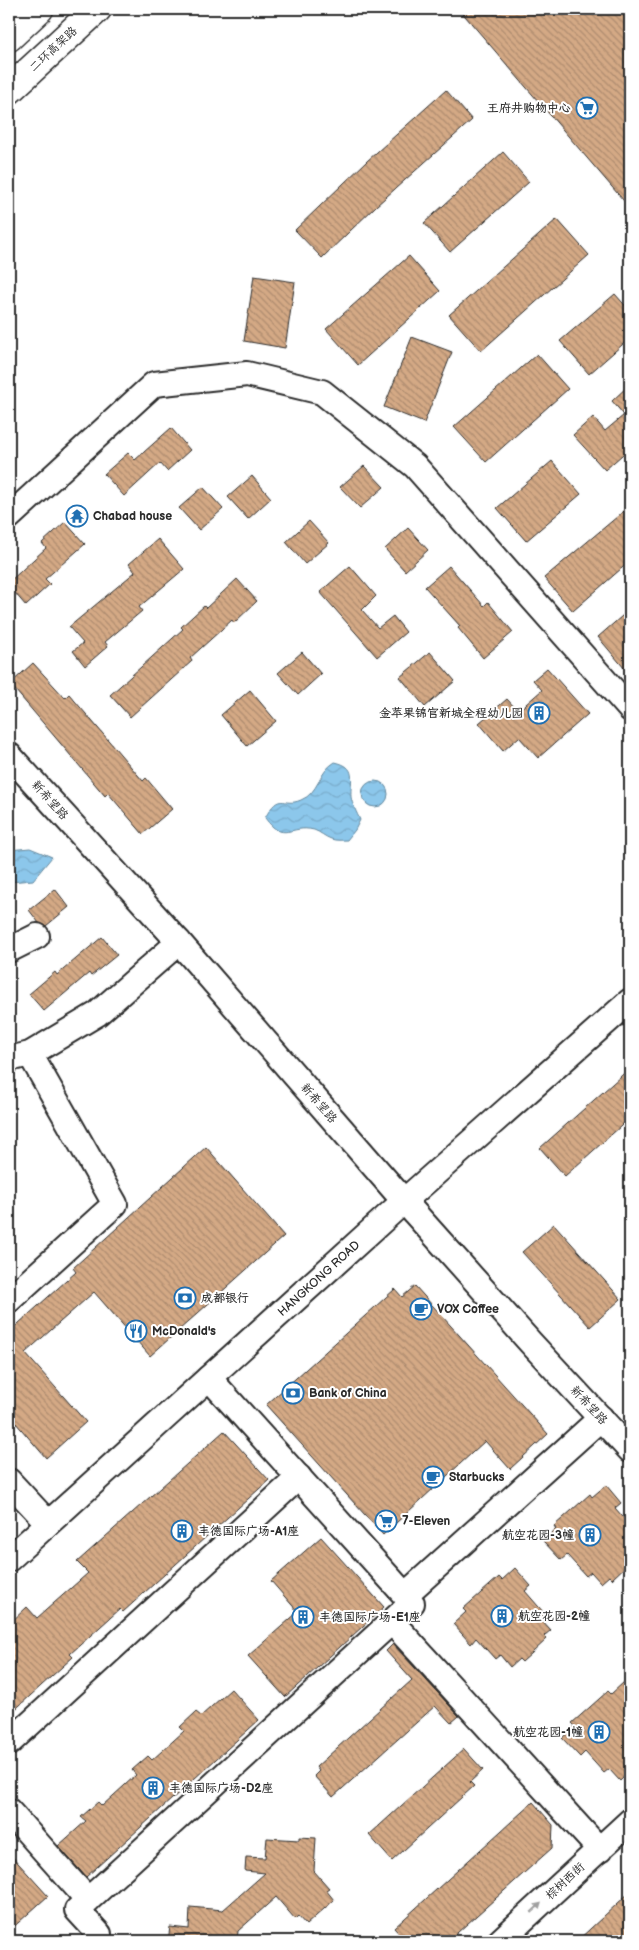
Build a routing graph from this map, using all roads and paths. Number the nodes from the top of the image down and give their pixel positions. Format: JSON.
{"nodes":[{"id":1,"x":39,"y":9,"type":"edge"},
{"id":2,"x":71,"y":9,"type":"edge"},
{"id":3,"x":97,"y":9,"type":"edge"},
{"id":4,"x":9,"y":37,"type":"edge"},
{"id":5,"x":9,"y":66,"type":"edge"},
{"id":6,"x":9,"y":90,"type":"edge"},
{"id":7,"x":9,"y":516,"type":"edge"},
{"id":8,"x":630,"y":709,"type":"edge"},
{"id":9,"x":9,"y":755,"type":"edge"},
{"id":10,"x":37,"y":936,"type":"dead end"},
{"id":11,"x":179,"y":942,"type":"junction"},
{"id":12,"x":9,"y":950,"type":"edge"},
{"id":13,"x":630,"y":1001,"type":"edge"},
{"id":14,"x":20,"y":1056,"type":"edge"},
{"id":15,"x":404,"y":1201,"type":"junction"},
{"id":16,"x":9,"y":1300,"type":"edge"},
{"id":17,"x":210,"y":1378,"type":"junction"},
{"id":18,"x":601,"y":1418,"type":"junction"},
{"id":19,"x":630,"y":1450,"type":"edge"},
{"id":20,"x":299,"y":1477,"type":"junction"},
{"id":21,"x":9,"y":1481,"type":"edge"},
{"id":22,"x":48,"y":1523,"type":"junction"},
{"id":23,"x":9,"y":1559,"type":"edge"},
{"id":24,"x":405,"y":1595,"type":"junction"},
{"id":25,"x":392,"y":1622,"type":"junction"},
{"id":26,"x":9,"y":1742,"type":"edge"},
{"id":27,"x":9,"y":1811,"type":"edge"},
{"id":28,"x":630,"y":1821,"type":"edge"},
{"id":29,"x":600,"y":1850,"type":"junction"},
{"id":30,"x":88,"y":1900,"type":"junction"},
{"id":31,"x":99,"y":1934,"type":"edge"},
{"id":32,"x":500,"y":1941,"type":"edge"}],
"edges":[{"from":1,"to":4,"type":"highway"},
{"from":2,"to":5,"type":"highway"},
{"from":3,"to":6,"type":"highway","name":"二环高架路"},
{"from":7,"to":8,"type":"street"},
{"from":9,"to":11,"type":"street","name":"新希望路"},
{"from":10,"to":12,"type":"street"},
{"from":11,"to":14,"type":"street"},
{"from":11,"to":15,"type":"street","name":"新希望路"},
{"from":13,"to":15,"type":"street","name":"HANGKONG ROAD"},
{"from":14,"to":16,"type":"street"},
{"from":15,"to":17,"type":"street","name":"HANGKONG ROAD"},
{"from":15,"to":18,"type":"street","name":"新希望路"},
{"from":17,"to":20,"type":"street"},
{"from":17,"to":22,"type":"street","name":"HANGKONG ROAD"},
{"from":18,"to":19,"type":"street","name":"新希望路"},
{"from":18,"to":24,"type":"street"},
{"from":20,"to":24,"type":"street"},
{"from":20,"to":26,"type":"street"},
{"from":21,"to":22,"type":"street"},
{"from":22,"to":23,"type":"street","name":"HANGKONG ROAD"},
{"from":24,"to":25,"type":"street"},
{"from":25,"to":29,"type":"street"},
{"from":25,"to":30,"type":"street"},
{"from":27,"to":30,"type":"street"},
{"from":28,"to":29,"type":"street","name":"棕树西街"},
{"from":32,"to":29,"type":"street","name":"棕树西街","one_way":true},
{"from":30,"to":31,"type":"street"}]}
